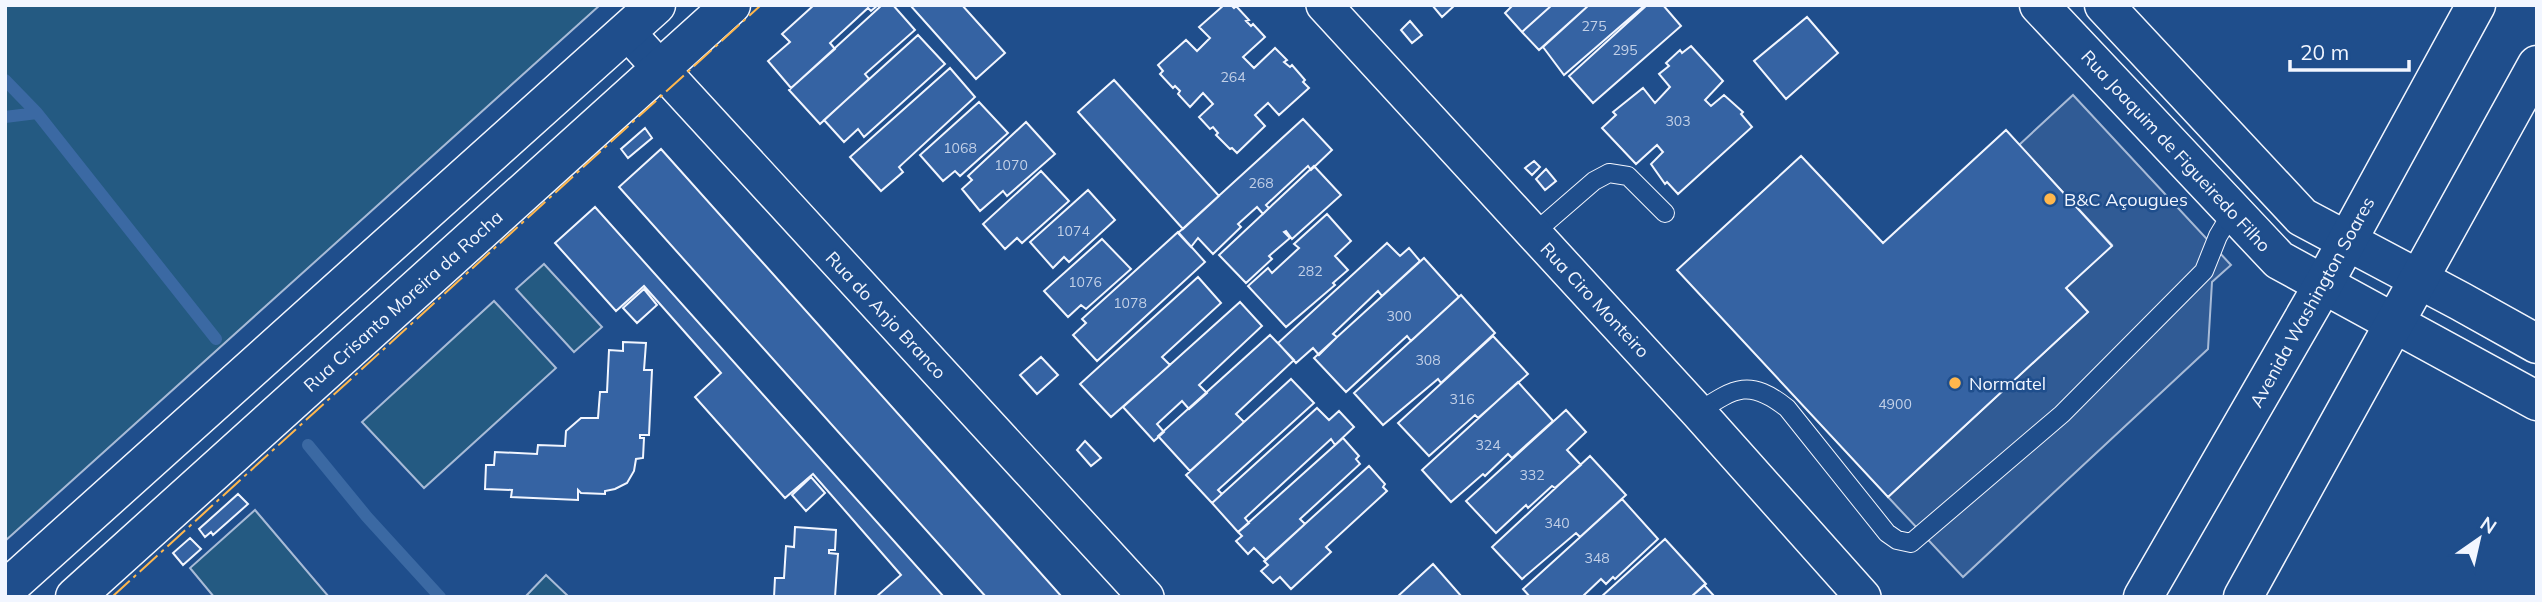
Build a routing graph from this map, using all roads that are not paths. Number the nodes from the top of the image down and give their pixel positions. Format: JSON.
{"nodes":[{"id":1,"x":656,"y":5,"type":"edge"},
{"id":2,"x":731,"y":5,"type":"edge"},
{"id":3,"x":1324,"y":5,"type":"edge"},
{"id":4,"x":2039,"y":5,"type":"edge"},
{"id":5,"x":2104,"y":5,"type":"edge"},
{"id":6,"x":2476,"y":5,"type":"edge"},
{"id":7,"x":626,"y":32,"type":"junction"},
{"id":8,"x":2537,"y":65,"type":"edge"},
{"id":9,"x":660,"y":69,"type":"junction"},
{"id":10,"x":2233,"y":211,"type":"junction"},
{"id":11,"x":1665,"y":213,"type":"dead end"},
{"id":12,"x":1534,"y":233,"type":"junction"},
{"id":13,"x":2347,"y":241,"type":"junction"},
{"id":14,"x":2418,"y":279,"type":"junction"},
{"id":15,"x":2323,"y":285,"type":"junction"},
{"id":16,"x":2394,"y":323,"type":"junction"},
{"id":17,"x":2537,"y":344,"type":"edge"},
{"id":18,"x":2537,"y":401,"type":"edge"},
{"id":19,"x":1698,"y":412,"type":"junction"},
{"id":20,"x":5,"y":590,"type":"edge"},
{"id":21,"x":75,"y":597,"type":"edge"},
{"id":22,"x":1146,"y":597,"type":"edge"},
{"id":23,"x":1863,"y":597,"type":"edge"},
{"id":24,"x":2143,"y":597,"type":"edge"},
{"id":25,"x":2243,"y":597,"type":"edge"}],
"edges":[{"from":1,"to":7,"type":"main road"},
{"from":2,"to":9,"type":"main road","name":"Rua Crisanto Moreira da Rocha"},
{"from":3,"to":12,"type":"street","name":"Rua Ciro Monteiro"},
{"from":4,"to":10,"type":"main road","name":"Rua Joaquim de Figueiredo Filho"},
{"from":5,"to":13,"type":"main road"},
{"from":6,"to":13,"type":"main road","name":"Avenida Washington Soares"},
{"from":7,"to":9,"type":"street","name":"Rua do Anjo Branco"},
{"from":7,"to":20,"type":"main road"},
{"from":8,"to":14,"type":"main road"},
{"from":9,"to":21,"type":"main road","name":"Rua Crisanto Moreira da Rocha"},
{"from":9,"to":22,"type":"street","name":"Rua do Anjo Branco"},
{"from":10,"to":15,"type":"main road","name":"Rua Joaquim de Figueiredo Filho"},
{"from":10,"to":19,"type":"lane"},
{"from":11,"to":12,"type":"lane"},
{"from":12,"to":19,"type":"street","name":"Rua Ciro Monteiro"},
{"from":13,"to":14,"type":"main road"},
{"from":13,"to":15,"type":"main road","name":"Avenida Washington Soares"},
{"from":14,"to":16,"type":"main road"},
{"from":14,"to":17,"type":"main road"},
{"from":15,"to":16,"type":"main road","name":"Rua Joaquim de Figueiredo Filho"},
{"from":15,"to":24,"type":"main road","name":"Avenida Washington Soares"},
{"from":16,"to":18,"type":"main road","name":"Rua Joaquim de Figueiredo Filho"},
{"from":16,"to":25,"type":"main road"},
{"from":19,"to":23,"type":"street","name":"Rua Ciro Monteiro"}]}
